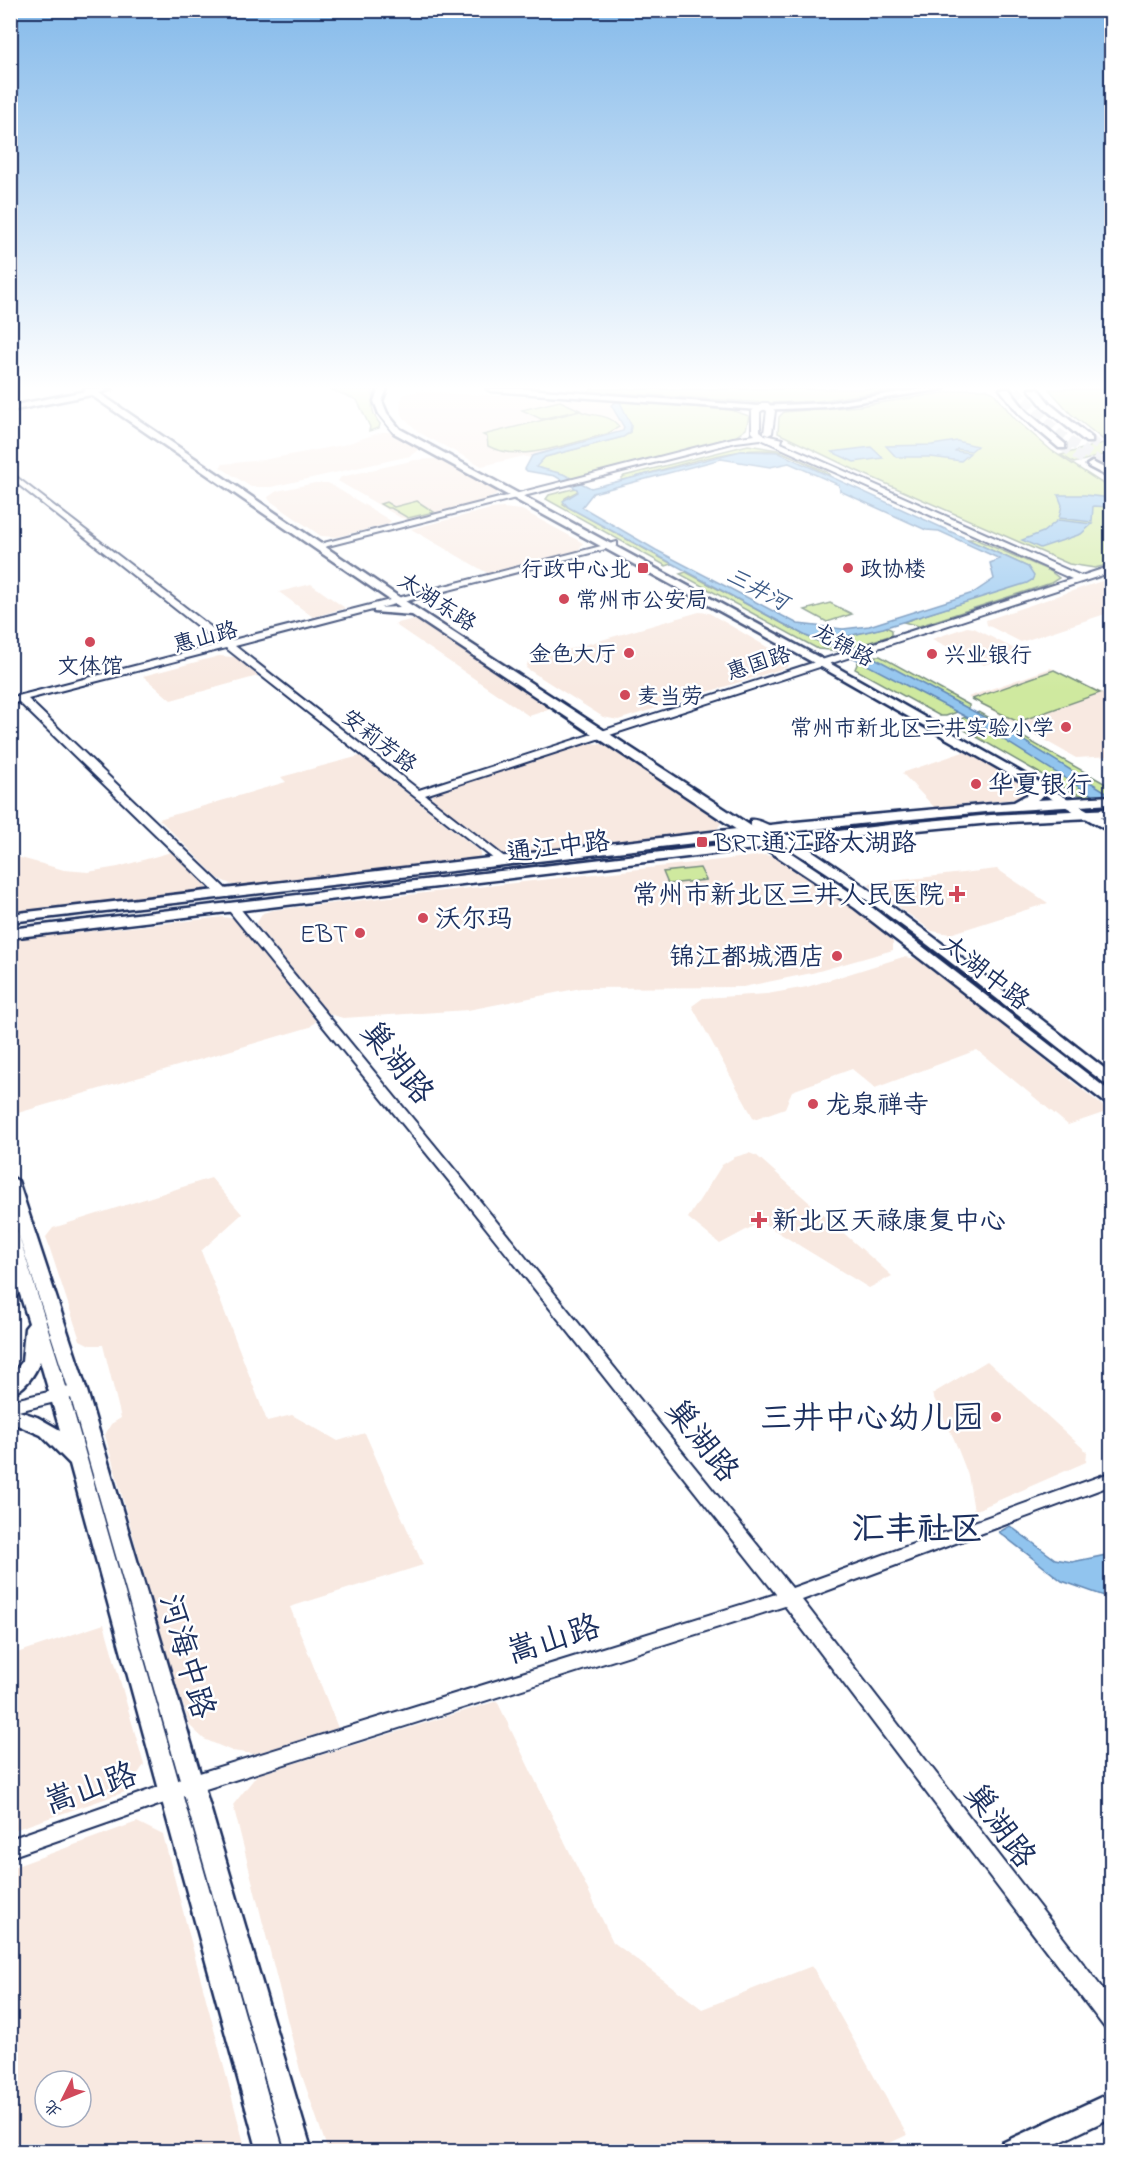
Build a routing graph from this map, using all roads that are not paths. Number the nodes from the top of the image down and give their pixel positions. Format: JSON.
{"nodes":[{"id":1,"x":30,"y":490,"type":"edge"},
{"id":2,"x":243,"y":490,"type":"edge"},
{"id":3,"x":508,"y":490,"type":"edge"},
{"id":4,"x":509,"y":490,"type":"edge"},
{"id":5,"x":544,"y":490,"type":"edge"},
{"id":6,"x":881,"y":490,"type":"edge"},
{"id":7,"x":887,"y":490,"type":"edge"},
{"id":8,"x":519,"y":496,"type":"junction"},
{"id":9,"x":323,"y":544,"type":"junction"},
{"id":10,"x":610,"y":545,"type":"junction"},
{"id":11,"x":1112,"y":569,"type":"edge"},
{"id":12,"x":1112,"y":576,"type":"edge"},
{"id":13,"x":1085,"y":580,"type":"junction"},
{"id":14,"x":381,"y":590,"type":"junction"},
{"id":15,"x":402,"y":601,"type":"junction"},
{"id":16,"x":375,"y":609,"type":"junction"},
{"id":17,"x":420,"y":615,"type":"junction"},
{"id":18,"x":230,"y":647,"type":"junction"},
{"id":19,"x":828,"y":663,"type":"junction"},
{"id":20,"x":17,"y":702,"type":"edge"},
{"id":21,"x":609,"y":733,"type":"junction"},
{"id":22,"x":1031,"y":782,"type":"junction"},
{"id":23,"x":417,"y":794,"type":"junction"},
{"id":24,"x":1112,"y":801,"type":"edge"},
{"id":25,"x":1067,"y":802,"type":"junction"},
{"id":26,"x":1022,"y":805,"type":"junction"},
{"id":27,"x":1095,"y":808,"type":"edge"},
{"id":28,"x":1112,"y":822,"type":"edge"},
{"id":29,"x":1112,"y":829,"type":"edge"},
{"id":30,"x":762,"y":835,"type":"junction"},
{"id":31,"x":789,"y":842,"type":"junction"},
{"id":32,"x":503,"y":861,"type":"junction"},
{"id":33,"x":224,"y":894,"type":"junction"},
{"id":34,"x":234,"y":909,"type":"junction"},
{"id":35,"x":10,"y":918,"type":"edge"},
{"id":36,"x":10,"y":934,"type":"edge"},
{"id":37,"x":1112,"y":1082,"type":"edge"},
{"id":38,"x":1112,"y":1101,"type":"edge"},
{"id":39,"x":10,"y":1181,"type":"edge"},
{"id":40,"x":10,"y":1233,"type":"edge"},
{"id":41,"x":34,"y":1313,"type":"junction"},
{"id":42,"x":10,"y":1388,"type":"edge"},
{"id":43,"x":68,"y":1389,"type":"junction"},
{"id":44,"x":10,"y":1398,"type":"edge"},
{"id":45,"x":10,"y":1407,"type":"edge"},
{"id":46,"x":10,"y":1415,"type":"edge"},
{"id":47,"x":80,"y":1467,"type":"junction"},
{"id":48,"x":1112,"y":1478,"type":"edge"},
{"id":49,"x":789,"y":1597,"type":"junction"},
{"id":50,"x":193,"y":1784,"type":"junction"},
{"id":51,"x":171,"y":1792,"type":"junction"},
{"id":52,"x":10,"y":1848,"type":"edge"},
{"id":53,"x":1112,"y":2019,"type":"edge"},
{"id":54,"x":1112,"y":2104,"type":"edge"},
{"id":55,"x":1112,"y":2133,"type":"edge"},
{"id":56,"x":272,"y":2151,"type":"edge"},
{"id":57,"x":299,"y":2151,"type":"edge"},
{"id":58,"x":1011,"y":2151,"type":"edge"},
{"id":59,"x":1072,"y":2151,"type":"edge"}],
"edges":[{"from":1,"to":18,"type":"street","name":"安莉芳路"},
{"from":2,"to":9,"type":"main road","name":"太湖东路"},
{"from":3,"to":8,"type":"main road","name":"龙锦路"},
{"from":4,"to":8,"type":"main road","name":"龙锦路"},
{"from":5,"to":8,"type":"street"},
{"from":6,"to":13,"type":"street"},
{"from":7,"to":13,"type":"street"},
{"from":8,"to":9,"type":"street"},
{"from":8,"to":10,"type":"main road","name":"龙锦路"},
{"from":9,"to":14,"type":"main road","name":"太湖东路"},
{"from":9,"to":15,"type":"main road","name":"太湖东路"},
{"from":10,"to":15,"type":"street","name":"惠山路"},
{"from":10,"to":19,"type":"main road","name":"龙锦路"},
{"from":11,"to":13,"type":"street"},
{"from":12,"to":13,"type":"street"},
{"from":13,"to":19,"type":"street"},
{"from":14,"to":15,"type":"main road","name":"太湖东路"},
{"from":14,"to":16,"type":"main road"},
{"from":15,"to":16,"type":"street","name":"惠山路"},
{"from":15,"to":17,"type":"main road","name":"太湖东路"},
{"from":15,"to":21,"type":"main road","name":"太湖东路"},
{"from":16,"to":17,"type":"main road"},
{"from":16,"to":18,"type":"street","name":"惠山路"},
{"from":17,"to":21,"type":"main road","name":"太湖东路"},
{"from":18,"to":20,"type":"street","name":"惠山路"},
{"from":18,"to":23,"type":"street","name":"安莉芳路"},
{"from":19,"to":21,"type":"street"},
{"from":19,"to":22,"type":"main road"},
{"from":19,"to":27,"type":"main road","name":"龙锦路"},
{"from":20,"to":33,"type":"street"},
{"from":21,"to":23,"type":"street"},
{"from":21,"to":30,"type":"main road","name":"太湖东路"},
{"from":22,"to":25,"type":"main road"},
{"from":22,"to":26,"type":"main road"},
{"from":23,"to":32,"type":"street","name":"安莉芳路"},
{"from":24,"to":27,"type":"main road"},
{"from":25,"to":26,"type":"main road","name":"通江中路"},
{"from":25,"to":27,"type":"main road"},
{"from":26,"to":30,"type":"main road","name":"通江中路"},
{"from":27,"to":28,"type":"main road","name":"龙锦路"},
{"from":27,"to":29,"type":"main road","name":"龙锦路"},
{"from":27,"to":31,"type":"main road","name":"通江中路"},
{"from":30,"to":31,"type":"main road","name":"通江中路"},
{"from":30,"to":32,"type":"main road","name":"通江中路"},
{"from":30,"to":34,"type":"main road","name":"通江中路"},
{"from":30,"to":38,"type":"main road","name":"太湖中路"},
{"from":31,"to":37,"type":"main road","name":"太湖中路"},
{"from":32,"to":33,"type":"main road","name":"通江中路"},
{"from":33,"to":35,"type":"main road","name":"通江中路"},
{"from":34,"to":36,"type":"main road","name":"通江中路"},
{"from":34,"to":49,"type":"street","name":"巢湖路"},
{"from":39,"to":43,"type":"main road","name":"河海中路"},
{"from":40,"to":41,"type":"main road","name":"河海中路"},
{"from":41,"to":42,"type":"main road"},
{"from":41,"to":43,"type":"main road","name":"河海中路"},
{"from":43,"to":44,"type":"street"},
{"from":43,"to":45,"type":"street"},
{"from":43,"to":47,"type":"main road","name":"河海中路"},
{"from":43,"to":50,"type":"main road","name":"河海中路"},
{"from":46,"to":47,"type":"main road"},
{"from":47,"to":51,"type":"main road","name":"河海中路"},
{"from":48,"to":49,"type":"street","name":"嵩山路"},
{"from":49,"to":50,"type":"street","name":"嵩山路"},
{"from":49,"to":53,"type":"street","name":"巢湖路"},
{"from":50,"to":51,"type":"street","name":"嵩山路"},
{"from":50,"to":57,"type":"main road","name":"河海中路"},
{"from":51,"to":52,"type":"street","name":"嵩山路"},
{"from":51,"to":56,"type":"main road","name":"河海中路"},
{"from":54,"to":58,"type":"main road"},
{"from":55,"to":59,"type":"main road"}]}
